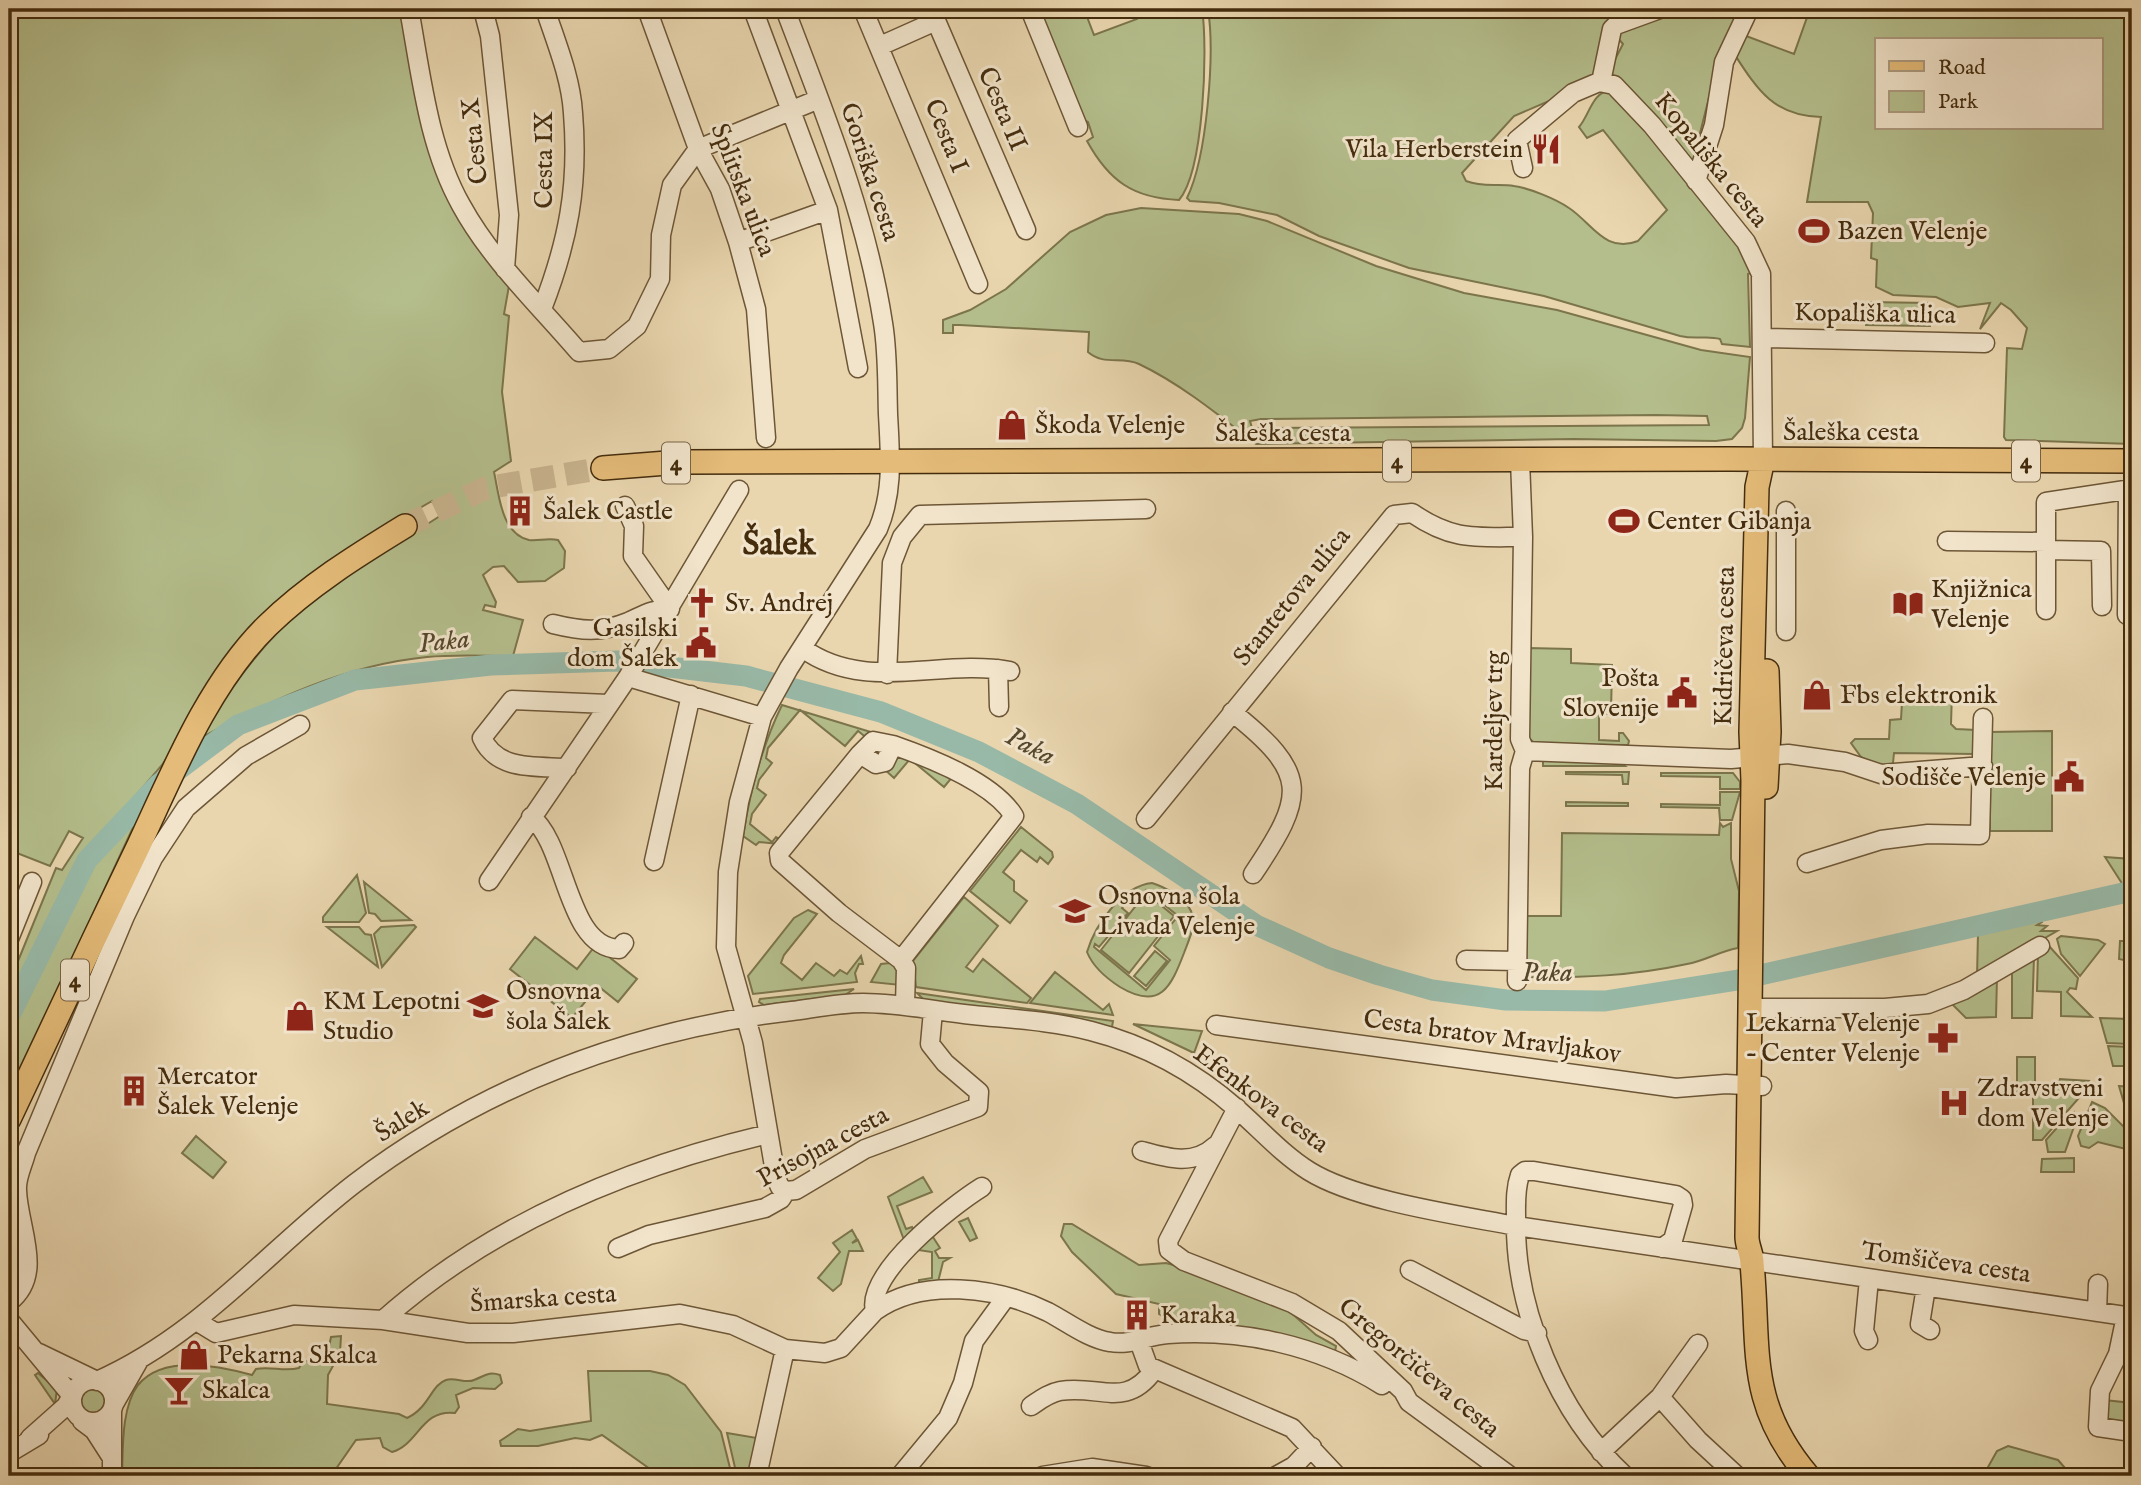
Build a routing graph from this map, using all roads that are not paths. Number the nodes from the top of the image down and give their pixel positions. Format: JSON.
{"nodes":[{"id":1,"x":409,"y":9,"type":"edge"},
{"id":2,"x":483,"y":9,"type":"edge"},
{"id":3,"x":545,"y":9,"type":"edge"},
{"id":4,"x":647,"y":9,"type":"edge"},
{"id":5,"x":753,"y":9,"type":"edge"},
{"id":6,"x":785,"y":9,"type":"edge"},
{"id":7,"x":863,"y":9,"type":"edge"},
{"id":8,"x":1030,"y":9,"type":"edge"},
{"id":9,"x":1660,"y":9,"type":"edge"},
{"id":10,"x":1749,"y":9,"type":"edge"},
{"id":11,"x":933,"y":15,"type":"edge"},
{"id":12,"x":880,"y":46,"type":"junction"},
{"id":13,"x":1601,"y":82,"type":"junction"},
{"id":14,"x":819,"y":99,"type":"junction"},
{"id":15,"x":791,"y":108,"type":"junction"},
{"id":16,"x":1077,"y":127,"type":"dead end"},
{"id":17,"x":698,"y":149,"type":"junction"},
{"id":18,"x":1523,"y":168,"type":"dead end"},
{"id":19,"x":1696,"y":181,"type":"junction"},
{"id":20,"x":828,"y":210,"type":"junction"},
{"id":21,"x":1026,"y":230,"type":"dead end"},
{"id":22,"x":738,"y":242,"type":"junction"},
{"id":23,"x":505,"y":269,"type":"junction"},
{"id":24,"x":978,"y":284,"type":"dead end"},
{"id":25,"x":542,"y":309,"type":"junction"},
{"id":26,"x":1764,"y":338,"type":"junction"},
{"id":27,"x":1985,"y":343,"type":"dead end"},
{"id":28,"x":858,"y":368,"type":"dead end"},
{"id":29,"x":766,"y":438,"type":"dead end"},
{"id":30,"x":1763,"y":459,"type":"junction"},
{"id":31,"x":1520,"y":460,"type":"junction"},
{"id":32,"x":2132,"y":461,"type":"edge"},
{"id":33,"x":891,"y":463,"type":"junction"},
{"id":34,"x":603,"y":468,"type":"tunnel mouth"},
{"id":35,"x":2130,"y":489,"type":"edge"},
{"id":36,"x":738,"y":490,"type":"dead end"},
{"id":37,"x":625,"y":506,"type":"dead end"},
{"id":38,"x":1146,"y":509,"type":"dead end"},
{"id":39,"x":1786,"y":512,"type":"dead end"},
{"id":40,"x":404,"y":526,"type":"tunnel mouth"},
{"id":41,"x":1523,"y":537,"type":"junction"},
{"id":42,"x":1947,"y":541,"type":"dead end"},
{"id":43,"x":2046,"y":546,"type":"junction"},
{"id":44,"x":2102,"y":606,"type":"dead end"},
{"id":45,"x":670,"y":609,"type":"junction"},
{"id":46,"x":2046,"y":610,"type":"dead end"},
{"id":47,"x":2127,"y":615,"type":"dead end"},
{"id":48,"x":553,"y":624,"type":"dead end"},
{"id":49,"x":1786,"y":631,"type":"dead end"},
{"id":50,"x":802,"y":648,"type":"junction"},
{"id":51,"x":633,"y":668,"type":"junction"},
{"id":52,"x":887,"y":674,"type":"junction"},
{"id":53,"x":691,"y":695,"type":"junction"},
{"id":54,"x":608,"y":704,"type":"junction"},
{"id":55,"x":999,"y":707,"type":"dead end"},
{"id":56,"x":1232,"y":712,"type":"junction"},
{"id":57,"x":762,"y":717,"type":"junction"},
{"id":58,"x":1983,"y":718,"type":"dead end"},
{"id":59,"x":300,"y":725,"type":"dead end"},
{"id":60,"x":1525,"y":751,"type":"junction"},
{"id":61,"x":1760,"y":757,"type":"junction"},
{"id":62,"x":1983,"y":766,"type":"junction"},
{"id":63,"x":567,"y":768,"type":"junction"},
{"id":64,"x":531,"y":817,"type":"junction"},
{"id":65,"x":1146,"y":819,"type":"dead end"},
{"id":66,"x":654,"y":861,"type":"dead end"},
{"id":67,"x":1807,"y":863,"type":"dead end"},
{"id":68,"x":1253,"y":874,"type":"dead end"},
{"id":69,"x":489,"y":881,"type":"dead end"},
{"id":70,"x":32,"y":882,"type":"dead end"},
{"id":71,"x":9,"y":939,"type":"edge"},
{"id":72,"x":624,"y":943,"type":"dead end"},
{"id":73,"x":2039,"y":946,"type":"dead end"},
{"id":74,"x":901,"y":960,"type":"junction"},
{"id":75,"x":1466,"y":960,"type":"dead end"},
{"id":76,"x":1517,"y":961,"type":"junction"},
{"id":77,"x":1517,"y":981,"type":"dead end"},
{"id":78,"x":1756,"y":997,"type":"junction"},
{"id":79,"x":905,"y":1005,"type":"junction"},
{"id":80,"x":933,"y":1011,"type":"junction"},
{"id":81,"x":744,"y":1017,"type":"junction"},
{"id":82,"x":1216,"y":1024,"type":"dead end"},
{"id":83,"x":1756,"y":1085,"type":"junction"},
{"id":84,"x":1237,"y":1108,"type":"junction"},
{"id":85,"x":9,"y":1119,"type":"edge"},
{"id":86,"x":768,"y":1134,"type":"junction"},
{"id":87,"x":1218,"y":1143,"type":"junction"},
{"id":88,"x":1142,"y":1151,"type":"dead end"},
{"id":89,"x":982,"y":1187,"type":"dead end"},
{"id":90,"x":786,"y":1191,"type":"junction"},
{"id":91,"x":1516,"y":1226,"type":"junction"},
{"id":92,"x":618,"y":1248,"type":"dead end"},
{"id":93,"x":1662,"y":1248,"type":"junction"},
{"id":94,"x":1752,"y":1261,"type":"junction"},
{"id":95,"x":1410,"y":1269,"type":"dead end"},
{"id":96,"x":1869,"y":1279,"type":"junction"},
{"id":97,"x":2098,"y":1284,"type":"dead end"},
{"id":98,"x":1926,"y":1287,"type":"junction"},
{"id":99,"x":1006,"y":1297,"type":"junction"},
{"id":100,"x":9,"y":1303,"type":"edge"},
{"id":101,"x":875,"y":1311,"type":"junction"},
{"id":102,"x":2096,"y":1312,"type":"junction"},
{"id":103,"x":2129,"y":1317,"type":"edge"},
{"id":104,"x":383,"y":1320,"type":"junction"},
{"id":105,"x":9,"y":1321,"type":"edge"},
{"id":106,"x":198,"y":1322,"type":"junction"},
{"id":107,"x":1930,"y":1330,"type":"dead end"},
{"id":108,"x":1537,"y":1333,"type":"junction"},
{"id":109,"x":1868,"y":1340,"type":"dead end"},
{"id":110,"x":1139,"y":1341,"type":"junction"},
{"id":111,"x":1698,"y":1344,"type":"dead end"},
{"id":112,"x":785,"y":1349,"type":"junction"},
{"id":113,"x":39,"y":1353,"type":"junction"},
{"id":114,"x":138,"y":1362,"type":"junction"},
{"id":115,"x":1154,"y":1370,"type":"junction"},
{"id":116,"x":97,"y":1381,"type":"junction"},
{"id":117,"x":72,"y":1396,"type":"junction"},
{"id":118,"x":1660,"y":1397,"type":"junction"},
{"id":119,"x":1409,"y":1402,"type":"junction"},
{"id":120,"x":1031,"y":1406,"type":"dead end"},
{"id":121,"x":113,"y":1407,"type":"junction"},
{"id":122,"x":86,"y":1421,"type":"junction"},
{"id":123,"x":2132,"y":1432,"type":"edge"},
{"id":124,"x":30,"y":1438,"type":"junction"},
{"id":125,"x":1312,"y":1447,"type":"junction"},
{"id":126,"x":1601,"y":1451,"type":"junction"},
{"id":127,"x":9,"y":1452,"type":"edge"},
{"id":128,"x":112,"y":1467,"type":"edge"},
{"id":129,"x":757,"y":1476,"type":"edge"},
{"id":130,"x":900,"y":1476,"type":"edge"},
{"id":131,"x":1042,"y":1476,"type":"edge"},
{"id":132,"x":1146,"y":1476,"type":"edge"},
{"id":133,"x":1276,"y":1476,"type":"edge"},
{"id":134,"x":1337,"y":1476,"type":"edge"},
{"id":135,"x":1510,"y":1476,"type":"edge"},
{"id":136,"x":1625,"y":1476,"type":"edge"},
{"id":137,"x":1737,"y":1476,"type":"edge"},
{"id":138,"x":1808,"y":1476,"type":"edge"}],
"edges":[{"from":1,"to":23,"type":"street"},
{"from":2,"to":23,"type":"street","name":"Cesta X"},
{"from":3,"to":25,"type":"street","name":"Cesta IX"},
{"from":4,"to":17,"type":"street","name":"Splitska ulica"},
{"from":5,"to":15,"type":"street"},
{"from":6,"to":14,"type":"street","name":"Goriška cesta"},
{"from":7,"to":12,"type":"street","name":"Cesta I"},
{"from":8,"to":16,"type":"street"},
{"from":9,"to":13,"type":"street"},
{"from":10,"to":19,"type":"street"},
{"from":11,"to":12,"type":"street"},
{"from":11,"to":21,"type":"street","name":"Cesta II"},
{"from":12,"to":24,"type":"street","name":"Cesta I"},
{"from":13,"to":18,"type":"street"},
{"from":13,"to":19,"type":"street","name":"Kopališka cesta"},
{"from":14,"to":15,"type":"street"},
{"from":14,"to":33,"type":"street","name":"Goriška cesta"},
{"from":15,"to":17,"type":"street"},
{"from":15,"to":20,"type":"street"},
{"from":17,"to":22,"type":"street","name":"Splitska ulica"},
{"from":17,"to":25,"type":"street"},
{"from":19,"to":26,"type":"street","name":"Kopališka cesta"},
{"from":20,"to":22,"type":"street"},
{"from":20,"to":28,"type":"street"},
{"from":22,"to":29,"type":"street","name":"Splitska ulica"},
{"from":23,"to":25,"type":"street"},
{"from":26,"to":27,"type":"street","name":"Kopališka ulica"},
{"from":26,"to":30,"type":"street","name":"Kopališka cesta"},
{"from":30,"to":31,"type":"main road","name":"Šaleška cesta","number":"4"},
{"from":30,"to":32,"type":"main road","name":"Šaleška cesta","number":"4"},
{"from":30,"to":61,"type":"main road","name":"Kidričeva cesta"},
{"from":31,"to":33,"type":"main road","name":"Šaleška cesta","number":"4"},
{"from":31,"to":41,"type":"street","name":"Kardeljev trg"},
{"from":33,"to":34,"type":"main road","name":"Šaleška cesta","number":"4"},
{"from":33,"to":50,"type":"street","name":"Goriška cesta"},
{"from":35,"to":43,"type":"street"},
{"from":35,"to":47,"type":"street"},
{"from":36,"to":45,"type":"street"},
{"from":37,"to":45,"type":"street"},
{"from":38,"to":52,"type":"street"},
{"from":39,"to":49,"type":"street"},
{"from":40,"to":85,"type":"main road","number":"4"},
{"from":41,"to":56,"type":"street","name":"Stantetova ulica"},
{"from":41,"to":60,"type":"street","name":"Kardeljev trg"},
{"from":42,"to":43,"type":"street"},
{"from":43,"to":44,"type":"street"},
{"from":43,"to":46,"type":"street"},
{"from":45,"to":48,"type":"street"},
{"from":45,"to":51,"type":"street"},
{"from":50,"to":52,"type":"street"},
{"from":50,"to":57,"type":"street","name":"Goriška cesta"},
{"from":51,"to":53,"type":"street"},
{"from":51,"to":54,"type":"street"},
{"from":52,"to":55,"type":"street"},
{"from":53,"to":57,"type":"street"},
{"from":53,"to":66,"type":"street"},
{"from":54,"to":63,"type":"street"},
{"from":54,"to":63,"type":"street"},
{"from":56,"to":65,"type":"street","name":"Stantetova ulica"},
{"from":56,"to":68,"type":"street"},
{"from":57,"to":81,"type":"street","name":"Goriška cesta"},
{"from":58,"to":62,"type":"street"},
{"from":59,"to":100,"type":"street"},
{"from":60,"to":61,"type":"street"},
{"from":60,"to":76,"type":"street","name":"Kardeljev trg"},
{"from":61,"to":62,"type":"street"},
{"from":61,"to":78,"type":"main road","name":"Kidričeva cesta"},
{"from":62,"to":67,"type":"street"},
{"from":63,"to":64,"type":"street"},
{"from":64,"to":69,"type":"street"},
{"from":64,"to":72,"type":"street"},
{"from":70,"to":71,"type":"street"},
{"from":73,"to":78,"type":"street"},
{"from":74,"to":74,"type":"street"},
{"from":74,"to":79,"type":"street"},
{"from":75,"to":76,"type":"street"},
{"from":76,"to":77,"type":"street","name":"Kardeljev trg"},
{"from":78,"to":83,"type":"main road","name":"Kidričeva cesta"},
{"from":79,"to":80,"type":"street","name":"Efenkova cesta"},
{"from":79,"to":81,"type":"street","name":"Efenkova cesta"},
{"from":80,"to":84,"type":"street","name":"Efenkova cesta"},
{"from":80,"to":90,"type":"street","name":"Prisojna cesta"},
{"from":81,"to":86,"type":"street"},
{"from":81,"to":106,"type":"street","name":"Šalek"},
{"from":82,"to":83,"type":"street","name":"Cesta bratov Mravljakov"},
{"from":83,"to":94,"type":"main road","name":"Kidričeva cesta"},
{"from":84,"to":87,"type":"street","name":"Gregorčičeva cesta"},
{"from":84,"to":91,"type":"street","name":"Efenkova cesta"},
{"from":86,"to":90,"type":"street"},
{"from":86,"to":104,"type":"street"},
{"from":87,"to":88,"type":"street"},
{"from":87,"to":119,"type":"street","name":"Gregorčičeva cesta"},
{"from":89,"to":101,"type":"street","name":"Šmarska cesta"},
{"from":90,"to":92,"type":"street","name":"Prisojna cesta"},
{"from":91,"to":93,"type":"street","name":"Efenkova cesta"},
{"from":91,"to":93,"type":"street"},
{"from":91,"to":108,"type":"street"},
{"from":93,"to":94,"type":"street","name":"Efenkova cesta"},
{"from":94,"to":96,"type":"street","name":"Tomšičeva cesta"},
{"from":94,"to":138,"type":"main road","name":"Kidričeva cesta"},
{"from":95,"to":108,"type":"street"},
{"from":96,"to":98,"type":"street","name":"Tomšičeva cesta"},
{"from":96,"to":109,"type":"street"},
{"from":97,"to":102,"type":"street"},
{"from":98,"to":102,"type":"street","name":"Tomšičeva cesta"},
{"from":98,"to":107,"type":"street"},
{"from":99,"to":101,"type":"street","name":"Šmarska cesta"},
{"from":99,"to":110,"type":"street","name":"Šmarska cesta"},
{"from":99,"to":130,"type":"street"},
{"from":101,"to":112,"type":"street","name":"Šmarska cesta"},
{"from":102,"to":103,"type":"street","name":"Tomšičeva cesta"},
{"from":103,"to":123,"type":"street"},
{"from":104,"to":106,"type":"street","name":"Šmarska cesta"},
{"from":104,"to":112,"type":"street","name":"Šmarska cesta"},
{"from":105,"to":113,"type":"street"},
{"from":106,"to":114,"type":"street","name":"Šalek"},
{"from":108,"to":126,"type":"street"},
{"from":110,"to":115,"type":"street"},
{"from":110,"to":119,"type":"street","name":"Šmarska cesta"},
{"from":111,"to":118,"type":"street"},
{"from":112,"to":129,"type":"street"},
{"from":113,"to":116,"type":"street"},
{"from":113,"to":117,"type":"street"},
{"from":114,"to":116,"type":"street","name":"Šalek"},
{"from":114,"to":121,"type":"street"},
{"from":115,"to":120,"type":"street"},
{"from":115,"to":125,"type":"street"},
{"from":116,"to":117,"type":"street"},
{"from":116,"to":121,"type":"street"},
{"from":117,"to":122,"type":"street"},
{"from":117,"to":124,"type":"street"},
{"from":118,"to":126,"type":"street"},
{"from":118,"to":137,"type":"street"},
{"from":119,"to":135,"type":"street","name":"Gregorčičeva cesta"},
{"from":121,"to":122,"type":"street"},
{"from":121,"to":128,"type":"street"},
{"from":122,"to":124,"type":"street"},
{"from":122,"to":128,"type":"street"},
{"from":124,"to":127,"type":"street"},
{"from":125,"to":133,"type":"street"},
{"from":125,"to":134,"type":"street"},
{"from":126,"to":136,"type":"street"},
{"from":131,"to":132,"type":"street"}]}
